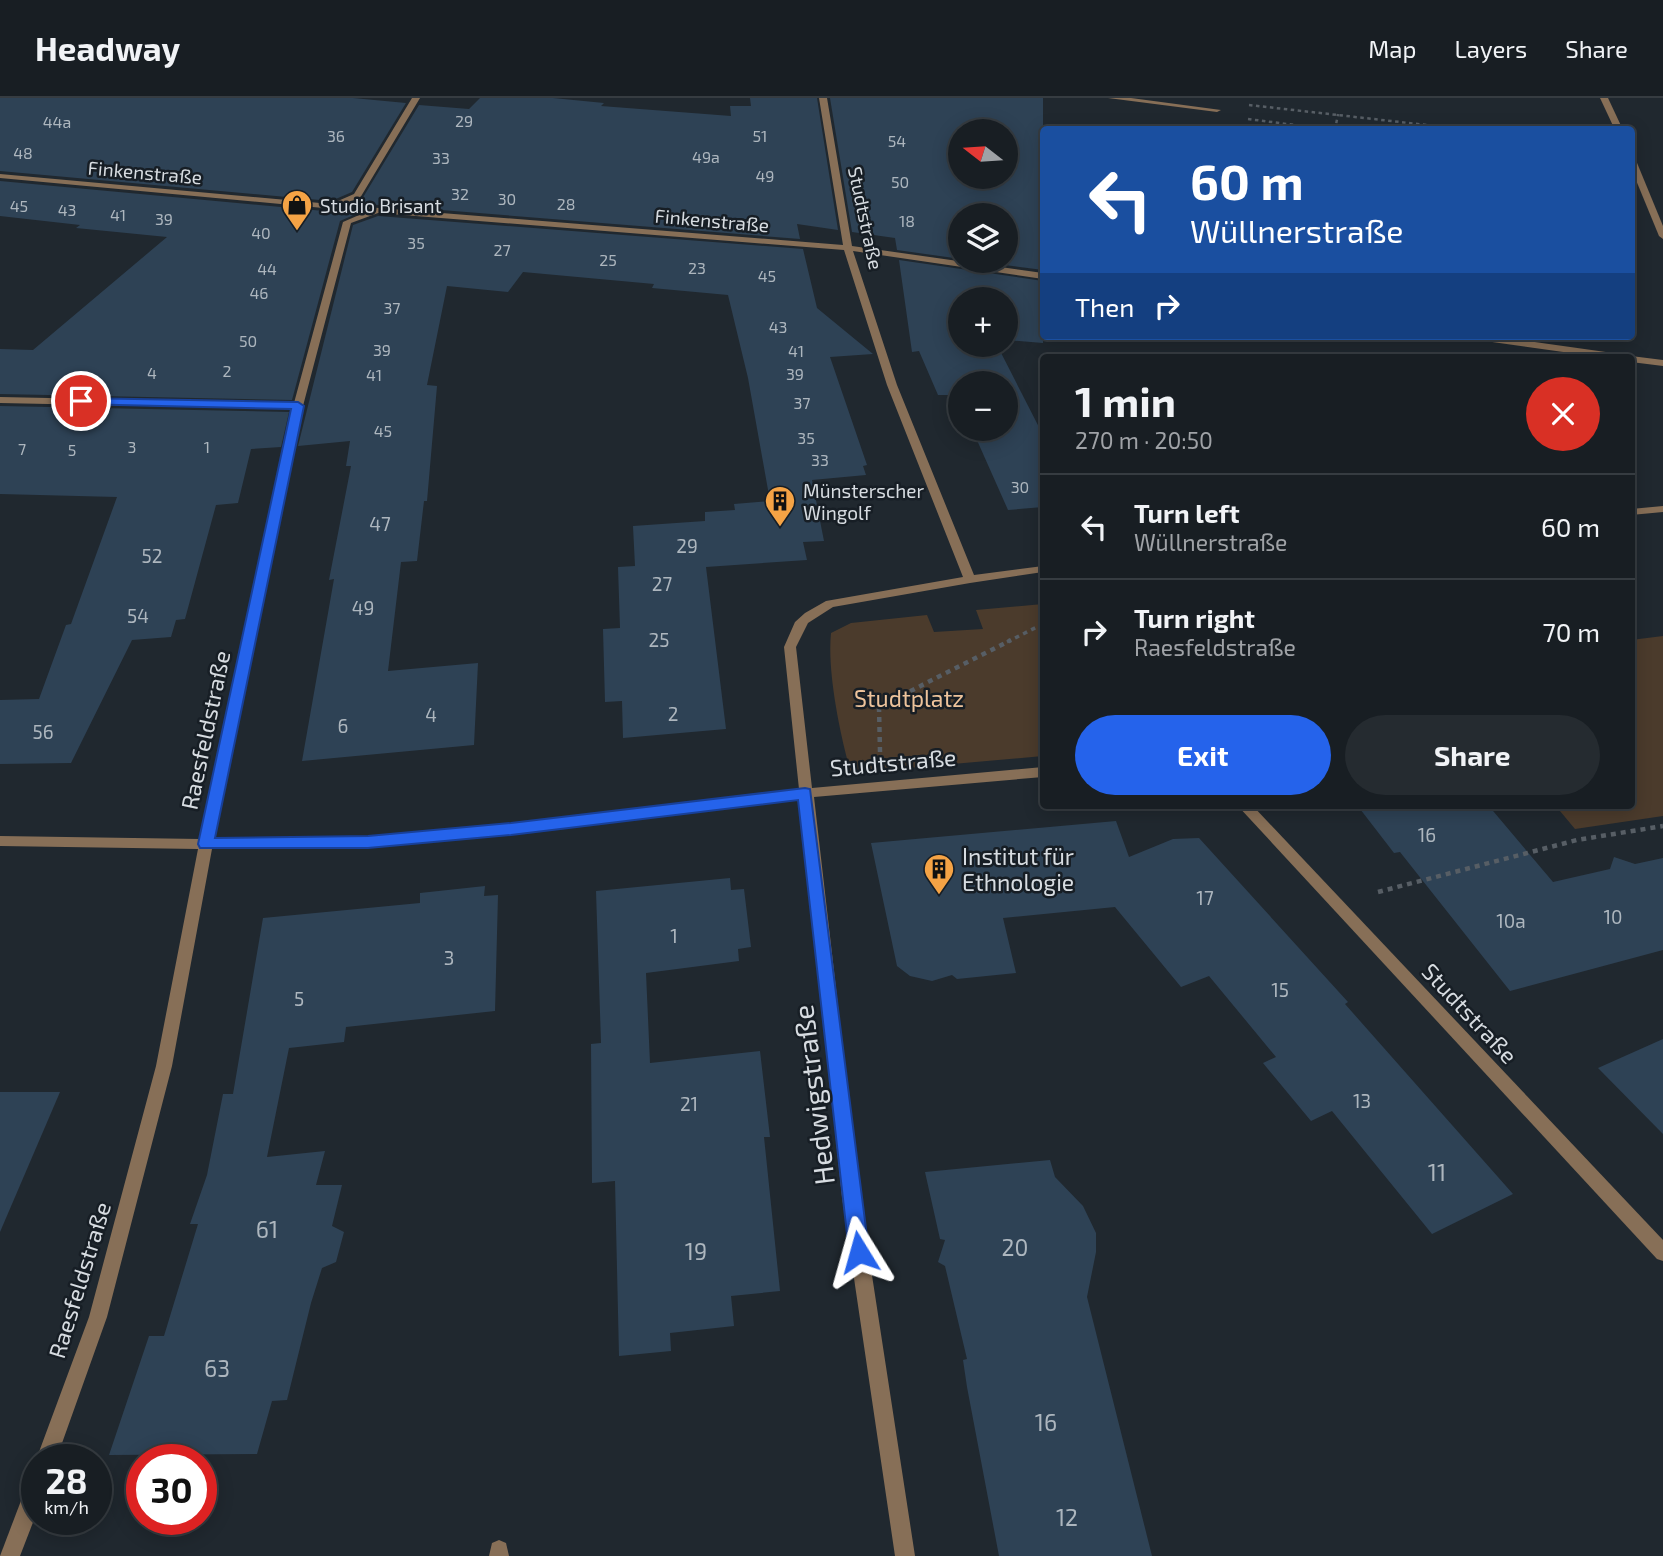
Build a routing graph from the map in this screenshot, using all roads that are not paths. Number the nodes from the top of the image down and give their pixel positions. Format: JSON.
{"nodes":[{"id":1,"x":416,"y":98,"type":"edge"},
{"id":2,"x":822,"y":98,"type":"edge"},
{"id":3,"x":1112,"y":98,"type":"edge"},
{"id":4,"x":1604,"y":98,"type":"edge"},
{"id":5,"x":1217,"y":110,"type":"road end"},
{"id":6,"x":1617,"y":126,"type":"edge"},
{"id":7,"x":1635,"y":168,"type":"edge"},
{"id":8,"x":0,"y":176,"type":"edge"},
{"id":9,"x":357,"y":196,"type":"junction"},
{"id":10,"x":329,"y":206,"type":"junction"},
{"id":11,"x":352,"y":208,"type":"junction"},
{"id":12,"x":377,"y":210,"type":"junction"},
{"id":13,"x":347,"y":222,"type":"junction"},
{"id":14,"x":1663,"y":236,"type":"edge"},
{"id":15,"x":848,"y":248,"type":"junction"},
{"id":16,"x":1040,"y":276,"type":"edge"},
{"id":17,"x":1499,"y":340,"type":"edge"},
{"id":18,"x":1599,"y":354,"type":"edge"},
{"id":19,"x":1635,"y":360,"type":"edge"},
{"id":20,"x":1663,"y":363,"type":"edge"},
{"id":21,"x":0,"y":400,"type":"edge"},
{"id":22,"x":298,"y":406,"type":"junction"},
{"id":23,"x":1663,"y":509,"type":"edge"},
{"id":24,"x":1635,"y":512,"type":"edge"},
{"id":25,"x":1040,"y":569,"type":"edge"},
{"id":26,"x":970,"y":579,"type":"junction"},
{"id":27,"x":1040,"y":772,"type":"edge"},
{"id":28,"x":805,"y":793,"type":"junction"},
{"id":29,"x":1248,"y":809,"type":"edge"},
{"id":30,"x":0,"y":841,"type":"edge"},
{"id":31,"x":206,"y":844,"type":"junction"},
{"id":32,"x":1663,"y":1253,"type":"edge"},
{"id":33,"x":52,"y":1444,"type":"edge"},
{"id":34,"x":21,"y":1527,"type":"edge"},
{"id":35,"x":10,"y":1556,"type":"edge"},
{"id":36,"x":905,"y":1556,"type":"edge"}],
"edges":[{"from":1,"to":9,"type":"street"},
{"from":2,"to":15,"type":"street","name":"Studtstraße"},
{"from":3,"to":5,"type":"street"},
{"from":4,"to":6,"type":"street"},
{"from":7,"to":14,"type":"street"},
{"from":8,"to":10,"type":"street","name":"Finkenstraße"},
{"from":9,"to":10,"type":"street"},
{"from":9,"to":11,"type":"street"},
{"from":10,"to":11,"type":"street"},
{"from":11,"to":12,"type":"street"},
{"from":11,"to":13,"type":"street"},
{"from":12,"to":13,"type":"street"},
{"from":12,"to":15,"type":"street","name":"Finkenstraße"},
{"from":13,"to":22,"type":"street","name":"Raesfeldstraße"},
{"from":15,"to":16,"type":"street","name":"Finkenstraße"},
{"from":15,"to":26,"type":"street","name":"Studtstraße"},
{"from":17,"to":18,"type":"street"},
{"from":19,"to":20,"type":"street"},
{"from":21,"to":22,"type":"street"},
{"from":22,"to":31,"type":"street","name":"Raesfeldstraße"},
{"from":23,"to":24,"type":"street"},
{"from":25,"to":26,"type":"street","name":"Studtstraße"},
{"from":26,"to":28,"type":"street","name":"Studtstraße"},
{"from":27,"to":28,"type":"street","name":"Studtstraße"},
{"from":28,"to":31,"type":"street"},
{"from":28,"to":36,"type":"street","name":"Hedwigstraße"},
{"from":29,"to":32,"type":"street","name":"Studtstraße"},
{"from":30,"to":31,"type":"street"},
{"from":31,"to":33,"type":"street","name":"Raesfeldstraße"},
{"from":34,"to":35,"type":"street"}]}
